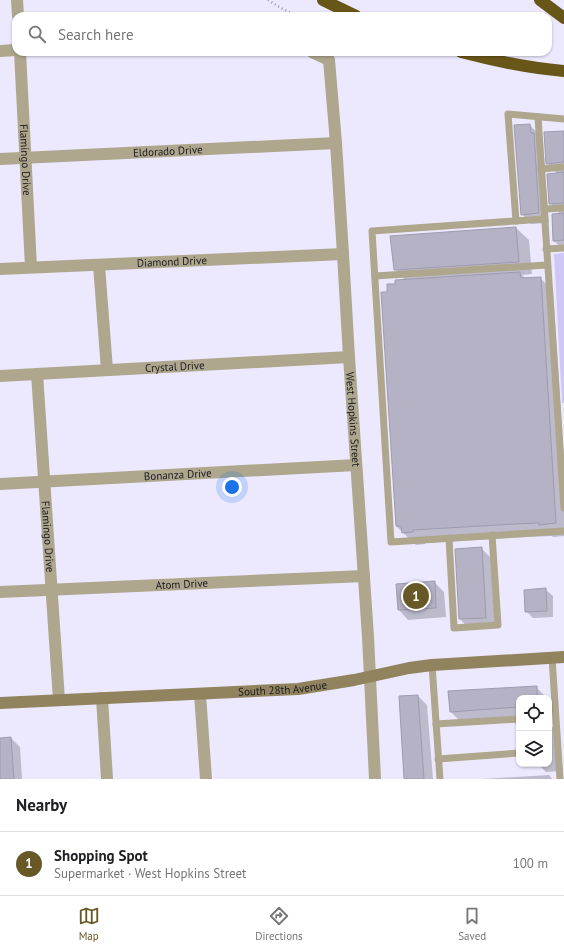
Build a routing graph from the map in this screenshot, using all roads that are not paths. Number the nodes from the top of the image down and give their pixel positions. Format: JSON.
{"nodes":[{"id":1,"x":17,"y":0,"type":"edge"},
{"id":2,"x":323,"y":0,"type":"edge"},
{"id":3,"x":540,"y":0,"type":"edge"},
{"id":4,"x":18,"y":12,"type":"edge"},
{"id":5,"x":348,"y":12,"type":"edge"},
{"id":6,"x":564,"y":18,"type":"edge"},
{"id":7,"x":12,"y":50,"type":"edge"},
{"id":8,"x":0,"y":51,"type":"edge"},
{"id":9,"x":20,"y":56,"type":"edge"},
{"id":10,"x":320,"y":56,"type":"edge"},
{"id":11,"x":478,"y":56,"type":"edge"},
{"id":12,"x":558,"y":70,"type":"edge"},
{"id":13,"x":538,"y":117,"type":"junction"},
{"id":14,"x":564,"y":119,"type":"edge"},
{"id":15,"x":336,"y":143,"type":"junction"},
{"id":16,"x":26,"y":157,"type":"junction"},
{"id":17,"x":0,"y":158,"type":"edge"},
{"id":18,"x":564,"y":167,"type":"edge"},
{"id":19,"x":541,"y":169,"type":"junction"},
{"id":20,"x":564,"y":208,"type":"edge"},
{"id":21,"x":544,"y":209,"type":"junction"},
{"id":22,"x":544,"y":219,"type":"junction"},
{"id":23,"x":516,"y":221,"type":"junction"},
{"id":24,"x":564,"y":248,"type":"edge"},
{"id":25,"x":546,"y":249,"type":"junction"},
{"id":26,"x":343,"y":254,"type":"junction"},
{"id":27,"x":99,"y":264,"type":"junction"},
{"id":28,"x":547,"y":265,"type":"junction"},
{"id":29,"x":31,"y":267,"type":"junction"},
{"id":30,"x":0,"y":269,"type":"edge"},
{"id":31,"x":375,"y":276,"type":"junction"},
{"id":32,"x":349,"y":357,"type":"junction"},
{"id":33,"x":107,"y":370,"type":"junction"},
{"id":34,"x":37,"y":374,"type":"junction"},
{"id":35,"x":0,"y":376,"type":"edge"},
{"id":36,"x":356,"y":465,"type":"junction"},
{"id":37,"x":44,"y":482,"type":"junction"},
{"id":38,"x":0,"y":484,"type":"edge"},
{"id":39,"x":564,"y":508,"type":"edge"},
{"id":40,"x":564,"y":531,"type":"edge"},
{"id":41,"x":492,"y":535,"type":"junction"},
{"id":42,"x":449,"y":538,"type":"junction"},
{"id":43,"x":364,"y":576,"type":"junction"},
{"id":44,"x":52,"y":590,"type":"junction"},
{"id":45,"x":0,"y":592,"type":"edge"},
{"id":46,"x":558,"y":658,"type":"edge"},
{"id":47,"x":432,"y":665,"type":"junction"},
{"id":48,"x":370,"y":677,"type":"junction"},
{"id":49,"x":200,"y":694,"type":"junction"},
{"id":50,"x":102,"y":698,"type":"junction"},
{"id":51,"x":59,"y":700,"type":"junction"},
{"id":52,"x":0,"y":703,"type":"edge"},
{"id":53,"x":516,"y":719,"type":"edge"},
{"id":54,"x":436,"y":724,"type":"junction"},
{"id":55,"x":516,"y":753,"type":"edge"},
{"id":56,"x":438,"y":759,"type":"junction"},
{"id":57,"x":107,"y":779,"type":"edge"},
{"id":58,"x":206,"y":779,"type":"edge"},
{"id":59,"x":375,"y":779,"type":"edge"},
{"id":60,"x":440,"y":779,"type":"edge"},
{"id":61,"x":560,"y":779,"type":"edge"}],
"edges":[{"from":1,"to":4,"type":"street"},
{"from":2,"to":5,"type":"highway"},
{"from":3,"to":6,"type":"highway"},
{"from":7,"to":8,"type":"street"},
{"from":9,"to":16,"type":"street","name":"Flamingo Drive"},
{"from":10,"to":15,"type":"street","name":"West Hopkins Street"},
{"from":11,"to":12,"type":"highway"},
{"from":13,"to":14,"type":"lane"},
{"from":13,"to":19,"type":"lane"},
{"from":13,"to":23,"type":"lane"},
{"from":15,"to":16,"type":"street","name":"Eldorado Drive"},
{"from":15,"to":26,"type":"street","name":"West Hopkins Street"},
{"from":16,"to":17,"type":"street","name":"Eldorado Drive"},
{"from":16,"to":29,"type":"street","name":"Flamingo Drive"},
{"from":18,"to":19,"type":"lane"},
{"from":19,"to":21,"type":"lane"},
{"from":20,"to":21,"type":"lane"},
{"from":21,"to":22,"type":"lane"},
{"from":22,"to":23,"type":"lane"},
{"from":22,"to":25,"type":"lane"},
{"from":23,"to":31,"type":"lane"},
{"from":24,"to":25,"type":"lane"},
{"from":25,"to":28,"type":"lane"},
{"from":26,"to":27,"type":"street","name":"Diamond Drive"},
{"from":26,"to":32,"type":"street","name":"West Hopkins Street"},
{"from":27,"to":29,"type":"street","name":"Diamond Drive"},
{"from":27,"to":33,"type":"street"},
{"from":28,"to":31,"type":"lane"},
{"from":28,"to":39,"type":"lane"},
{"from":29,"to":30,"type":"street","name":"Diamond Drive"},
{"from":31,"to":42,"type":"lane"},
{"from":32,"to":33,"type":"street","name":"Crystal Drive"},
{"from":32,"to":36,"type":"street","name":"West Hopkins Street"},
{"from":33,"to":34,"type":"street","name":"Crystal Drive"},
{"from":34,"to":35,"type":"street","name":"Crystal Drive"},
{"from":34,"to":37,"type":"street","name":"Flamingo Drive"},
{"from":36,"to":37,"type":"street","name":"Bonanza Drive"},
{"from":36,"to":43,"type":"street","name":"West Hopkins Street"},
{"from":37,"to":38,"type":"street","name":"Bonanza Drive"},
{"from":37,"to":44,"type":"street","name":"Flamingo Drive"},
{"from":40,"to":41,"type":"lane"},
{"from":41,"to":42,"type":"lane"},
{"from":41,"to":42,"type":"lane"},
{"from":43,"to":44,"type":"street","name":"Atom Drive"},
{"from":43,"to":48,"type":"street","name":"West Hopkins Street"},
{"from":44,"to":45,"type":"street","name":"Atom Drive"},
{"from":44,"to":51,"type":"street","name":"Flamingo Drive"},
{"from":46,"to":47,"type":"main road","name":"South 28th Avenue"},
{"from":46,"to":61,"type":"lane"},
{"from":47,"to":48,"type":"main road","name":"South 28th Avenue"},
{"from":47,"to":54,"type":"lane"},
{"from":48,"to":49,"type":"main road","name":"South 28th Avenue"},
{"from":48,"to":59,"type":"street","name":"West Hopkins Street"},
{"from":49,"to":50,"type":"main road","name":"South 28th Avenue"},
{"from":49,"to":58,"type":"street"},
{"from":50,"to":51,"type":"main road","name":"South 28th Avenue"},
{"from":50,"to":57,"type":"street"},
{"from":51,"to":52,"type":"main road","name":"South 28th Avenue"},
{"from":53,"to":54,"type":"lane"},
{"from":54,"to":56,"type":"lane"},
{"from":55,"to":56,"type":"lane"},
{"from":56,"to":60,"type":"lane"}]}
